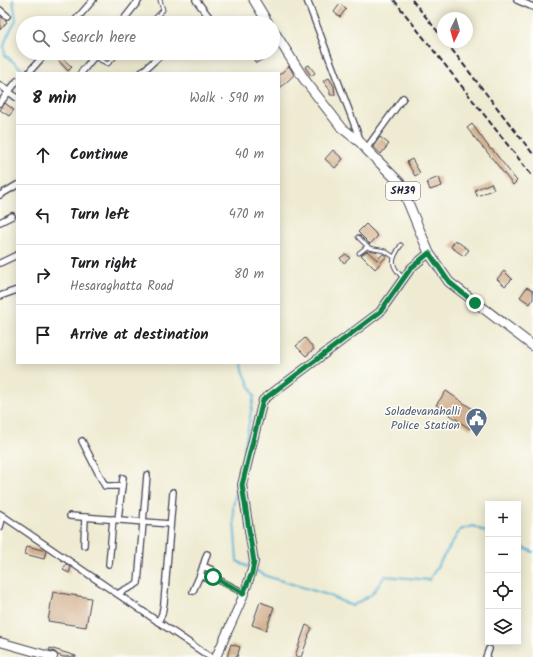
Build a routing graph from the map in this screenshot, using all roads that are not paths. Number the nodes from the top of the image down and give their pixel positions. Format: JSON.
{"nodes":[{"id":1,"x":93,"y":0,"type":"edge"},
{"id":2,"x":139,"y":0,"type":"edge"},
{"id":3,"x":160,"y":0,"type":"edge"},
{"id":4,"x":196,"y":0,"type":"edge"},
{"id":5,"x":254,"y":0,"type":"edge"},
{"id":6,"x":307,"y":0,"type":"edge"},
{"id":7,"x":516,"y":0,"type":"edge"},
{"id":8,"x":525,"y":2,"type":"edge"},
{"id":9,"x":533,"y":7,"type":"edge"},
{"id":10,"x":0,"y":10,"type":"edge"},
{"id":11,"x":7,"y":16,"type":"dead end"},
{"id":12,"x":79,"y":16,"type":"edge"},
{"id":13,"x":126,"y":16,"type":"edge"},
{"id":14,"x":157,"y":16,"type":"edge"},
{"id":15,"x":208,"y":16,"type":"edge"},
{"id":16,"x":264,"y":16,"type":"edge"},
{"id":17,"x":280,"y":41,"type":"edge"},
{"id":18,"x":40,"y":60,"type":"edge"},
{"id":19,"x":91,"y":60,"type":"edge"},
{"id":20,"x":102,"y":60,"type":"edge"},
{"id":21,"x":112,"y":60,"type":"edge"},
{"id":22,"x":155,"y":60,"type":"edge"},
{"id":23,"x":30,"y":71,"type":"dead end"},
{"id":24,"x":82,"y":72,"type":"edge"},
{"id":25,"x":142,"y":72,"type":"edge"},
{"id":26,"x":16,"y":82,"type":"edge"},
{"id":27,"x":0,"y":84,"type":"edge"},
{"id":28,"x":9,"y":91,"type":"junction"},
{"id":29,"x":16,"y":97,"type":"edge"},
{"id":30,"x":403,"y":98,"type":"dead end"},
{"id":31,"x":0,"y":103,"type":"edge"},
{"id":32,"x":364,"y":146,"type":"junction"},
{"id":33,"x":16,"y":186,"type":"edge"},
{"id":34,"x":0,"y":195,"type":"edge"},
{"id":35,"x":12,"y":216,"type":"dead end"},
{"id":36,"x":0,"y":222,"type":"edge"},
{"id":37,"x":358,"y":237,"type":"dead end"},
{"id":38,"x":401,"y":245,"type":"dead end"},
{"id":39,"x":368,"y":246,"type":"junction"},
{"id":40,"x":359,"y":253,"type":"dead end"},
{"id":41,"x":429,"y":253,"type":"junction"},
{"id":42,"x":16,"y":256,"type":"edge"},
{"id":43,"x":394,"y":257,"type":"junction"},
{"id":44,"x":0,"y":263,"type":"edge"},
{"id":45,"x":404,"y":278,"type":"junction"},
{"id":46,"x":16,"y":290,"type":"edge"},
{"id":47,"x":0,"y":296,"type":"edge"},
{"id":48,"x":533,"y":346,"type":"edge"},
{"id":49,"x":82,"y":441,"type":"dead end"},
{"id":50,"x":147,"y":475,"type":"dead end"},
{"id":51,"x":122,"y":478,"type":"dead end"},
{"id":52,"x":122,"y":486,"type":"junction"},
{"id":53,"x":173,"y":492,"type":"dead end"},
{"id":54,"x":2,"y":515,"type":"edge"},
{"id":55,"x":70,"y":516,"type":"dead end"},
{"id":56,"x":85,"y":517,"type":"junction"},
{"id":57,"x":116,"y":519,"type":"junction"},
{"id":58,"x":142,"y":522,"type":"junction"},
{"id":59,"x":170,"y":524,"type":"junction"},
{"id":60,"x":0,"y":527,"type":"edge"},
{"id":61,"x":84,"y":545,"type":"dead end"},
{"id":62,"x":207,"y":554,"type":"dead end"},
{"id":63,"x":109,"y":564,"type":"dead end"},
{"id":64,"x":203,"y":566,"type":"junction"},
{"id":65,"x":200,"y":575,"type":"junction"},
{"id":66,"x":213,"y":577,"type":"junction"},
{"id":67,"x":192,"y":591,"type":"dead end"},
{"id":68,"x":118,"y":594,"type":"junction"},
{"id":69,"x":243,"y":594,"type":"junction"},
{"id":70,"x":158,"y":622,"type":"junction"},
{"id":71,"x":1,"y":643,"type":"edge"},
{"id":72,"x":489,"y":649,"type":"dead end"},
{"id":73,"x":36,"y":655,"type":"edge"},
{"id":74,"x":53,"y":657,"type":"edge"},
{"id":75,"x":210,"y":657,"type":"edge"},
{"id":76,"x":216,"y":657,"type":"edge"},
{"id":77,"x":486,"y":657,"type":"edge"}],
"edges":[{"from":1,"to":12,"type":"street"},
{"from":2,"to":13,"type":"street"},
{"from":3,"to":14,"type":"lane"},
{"from":4,"to":15,"type":"street"},
{"from":5,"to":16,"type":"main road"},
{"from":6,"to":32,"type":"street"},
{"from":7,"to":8,"type":"street"},
{"from":8,"to":9,"type":"street"},
{"from":10,"to":11,"type":"street"},
{"from":17,"to":32,"type":"main road","number":"SH39"},
{"from":18,"to":23,"type":"street"},
{"from":19,"to":24,"type":"street"},
{"from":20,"to":21,"type":"lane"},
{"from":22,"to":25,"type":"street"},
{"from":26,"to":28,"type":"street"},
{"from":27,"to":28,"type":"street"},
{"from":28,"to":29,"type":"street"},
{"from":28,"to":31,"type":"street"},
{"from":30,"to":32,"type":"street"},
{"from":32,"to":41,"type":"main road","number":"SH39"},
{"from":33,"to":34,"type":"street"},
{"from":35,"to":36,"type":"street"},
{"from":37,"to":39,"type":"lane"},
{"from":38,"to":43,"type":"lane"},
{"from":39,"to":40,"type":"lane"},
{"from":39,"to":43,"type":"lane"},
{"from":41,"to":45,"type":"street"},
{"from":41,"to":48,"type":"main road","number":"SH39"},
{"from":42,"to":44,"type":"street"},
{"from":43,"to":45,"type":"lane"},
{"from":45,"to":69,"type":"street"},
{"from":46,"to":47,"type":"street"},
{"from":49,"to":52,"type":"street"},
{"from":50,"to":58,"type":"street"},
{"from":51,"to":52,"type":"street"},
{"from":52,"to":57,"type":"street"},
{"from":53,"to":59,"type":"street"},
{"from":54,"to":60,"type":"street"},
{"from":54,"to":68,"type":"street"},
{"from":55,"to":56,"type":"street"},
{"from":56,"to":57,"type":"street"},
{"from":56,"to":61,"type":"street"},
{"from":57,"to":58,"type":"street"},
{"from":57,"to":63,"type":"street"},
{"from":58,"to":59,"type":"street"},
{"from":58,"to":68,"type":"street"},
{"from":59,"to":70,"type":"street"},
{"from":62,"to":64,"type":"street"},
{"from":64,"to":65,"type":"street"},
{"from":64,"to":66,"type":"street"},
{"from":65,"to":66,"type":"street"},
{"from":65,"to":67,"type":"street"},
{"from":66,"to":69,"type":"street"},
{"from":68,"to":70,"type":"street"},
{"from":69,"to":76,"type":"street"},
{"from":70,"to":75,"type":"street"},
{"from":71,"to":73,"type":"street"},
{"from":72,"to":77,"type":"street"},
{"from":73,"to":74,"type":"street"}]}
